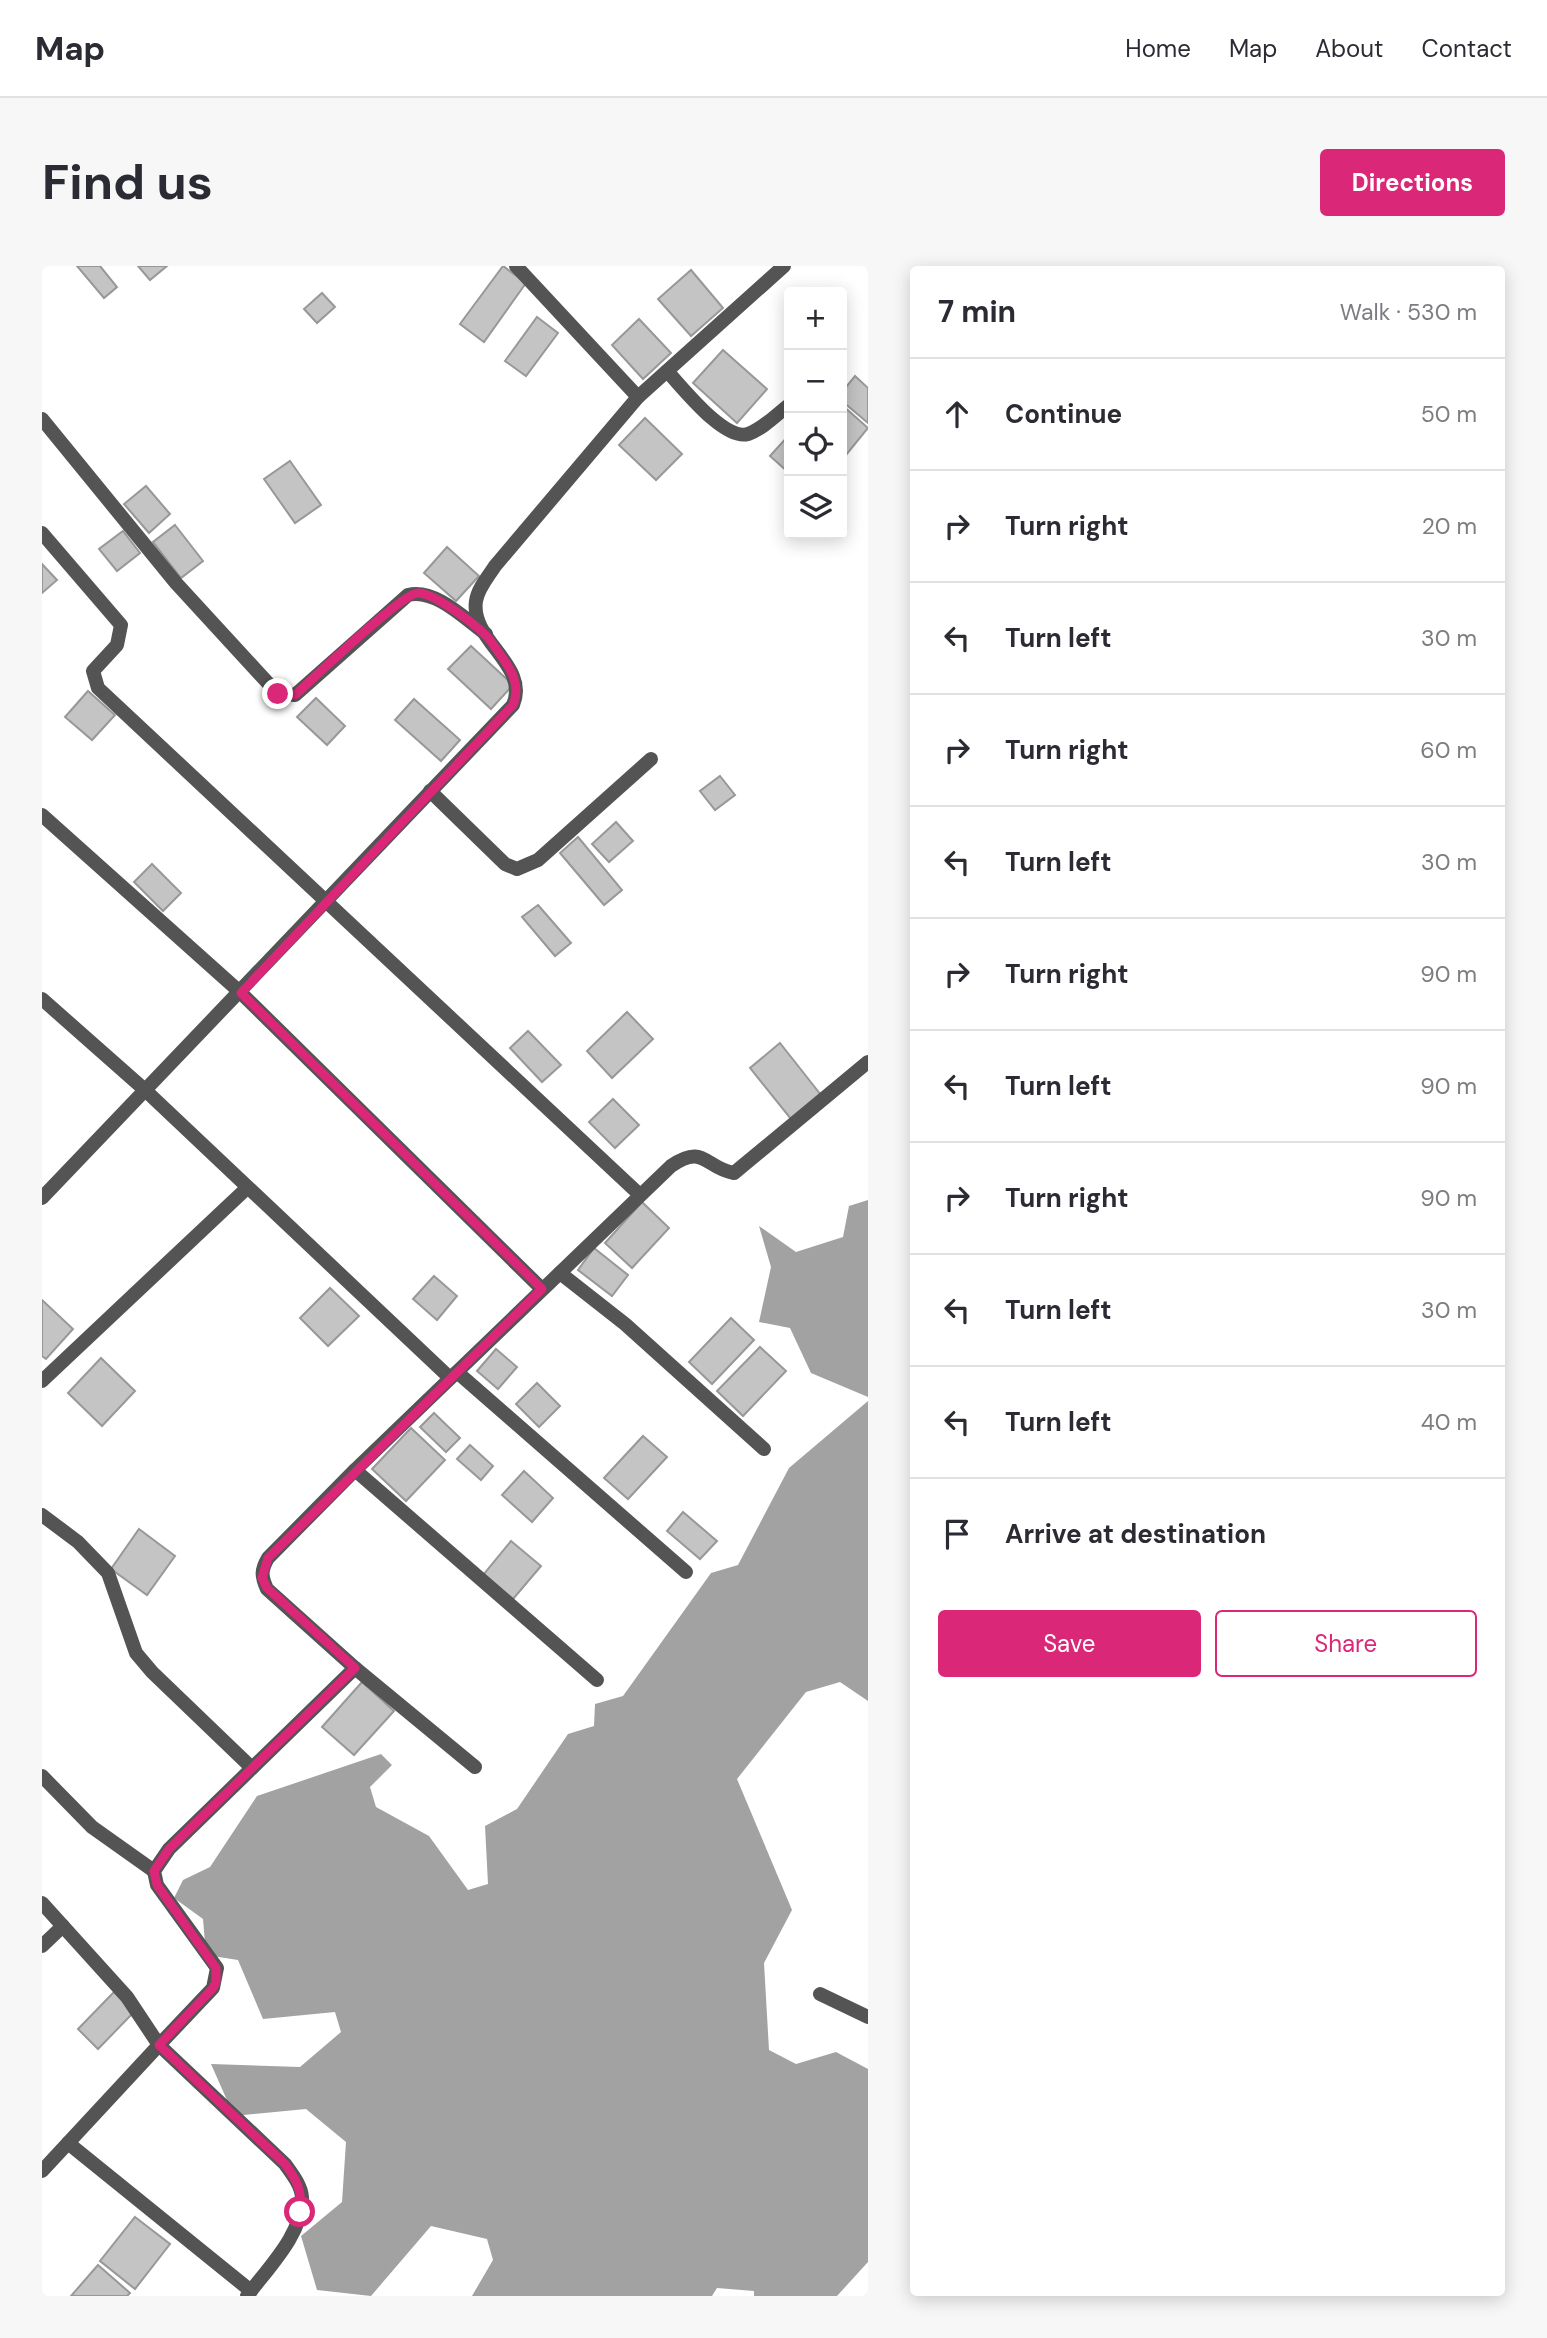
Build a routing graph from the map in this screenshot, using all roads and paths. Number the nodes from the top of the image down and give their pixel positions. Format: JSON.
{"nodes":[{"id":1,"x":516,"y":266,"type":"edge"},
{"id":2,"x":784,"y":266,"type":"edge"},
{"id":3,"x":667,"y":371,"type":"junction"},
{"id":4,"x":638,"y":397,"type":"junction"},
{"id":5,"x":784,"y":409,"type":"edge"},
{"id":6,"x":42,"y":419,"type":"edge"},
{"id":7,"x":42,"y":533,"type":"edge"},
{"id":8,"x":486,"y":634,"type":"junction"},
{"id":9,"x":651,"y":759,"type":"dead end"},
{"id":10,"x":430,"y":791,"type":"junction"},
{"id":11,"x":42,"y":814,"type":"edge"},
{"id":12,"x":325,"y":902,"type":"junction"},
{"id":13,"x":241,"y":993,"type":"junction"},
{"id":14,"x":42,"y":999,"type":"edge"},
{"id":15,"x":868,"y":1062,"type":"edge"},
{"id":16,"x":145,"y":1090,"type":"junction"},
{"id":17,"x":247,"y":1188,"type":"junction"},
{"id":18,"x":640,"y":1195,"type":"junction"},
{"id":19,"x":42,"y":1198,"type":"edge"},
{"id":20,"x":560,"y":1272,"type":"junction"},
{"id":21,"x":542,"y":1289,"type":"junction"},
{"id":22,"x":454,"y":1375,"type":"junction"},
{"id":23,"x":42,"y":1381,"type":"edge"},
{"id":24,"x":764,"y":1449,"type":"dead end"},
{"id":25,"x":355,"y":1470,"type":"junction"},
{"id":26,"x":42,"y":1515,"type":"edge"},
{"id":27,"x":686,"y":1572,"type":"dead end"},
{"id":28,"x":355,"y":1668,"type":"junction"},
{"id":29,"x":597,"y":1680,"type":"dead end"},
{"id":30,"x":475,"y":1767,"type":"dead end"},
{"id":31,"x":253,"y":1768,"type":"junction"},
{"id":32,"x":42,"y":1776,"type":"edge"},
{"id":33,"x":154,"y":1871,"type":"junction"},
{"id":34,"x":42,"y":1903,"type":"edge"},
{"id":35,"x":63,"y":1926,"type":"junction"},
{"id":36,"x":42,"y":1946,"type":"edge"},
{"id":37,"x":820,"y":1994,"type":"dead end"},
{"id":38,"x":868,"y":2017,"type":"edge"},
{"id":39,"x":159,"y":2045,"type":"junction"},
{"id":40,"x":68,"y":2143,"type":"junction"},
{"id":41,"x":42,"y":2171,"type":"edge"},
{"id":42,"x":249,"y":2294,"type":"edge"}],
"edges":[{"from":1,"to":4,"type":"street"},
{"from":2,"to":3,"type":"street"},
{"from":3,"to":4,"type":"street"},
{"from":3,"to":5,"type":"street"},
{"from":4,"to":8,"type":"street"},
{"from":6,"to":8,"type":"street"},
{"from":7,"to":12,"type":"street"},
{"from":8,"to":10,"type":"street"},
{"from":9,"to":10,"type":"street"},
{"from":10,"to":12,"type":"street"},
{"from":11,"to":13,"type":"street"},
{"from":12,"to":13,"type":"street"},
{"from":12,"to":18,"type":"street"},
{"from":13,"to":16,"type":"street"},
{"from":13,"to":21,"type":"street"},
{"from":14,"to":16,"type":"street"},
{"from":15,"to":18,"type":"street"},
{"from":16,"to":17,"type":"street"},
{"from":16,"to":19,"type":"street"},
{"from":17,"to":22,"type":"street"},
{"from":17,"to":23,"type":"street"},
{"from":18,"to":20,"type":"street"},
{"from":20,"to":21,"type":"street"},
{"from":20,"to":24,"type":"street"},
{"from":21,"to":22,"type":"street"},
{"from":22,"to":25,"type":"street"},
{"from":22,"to":27,"type":"street"},
{"from":25,"to":28,"type":"street"},
{"from":25,"to":29,"type":"street"},
{"from":26,"to":31,"type":"street"},
{"from":28,"to":30,"type":"street"},
{"from":28,"to":31,"type":"street"},
{"from":31,"to":33,"type":"street"},
{"from":32,"to":33,"type":"street"},
{"from":33,"to":39,"type":"street"},
{"from":34,"to":35,"type":"street"},
{"from":35,"to":36,"type":"street"},
{"from":35,"to":39,"type":"street"},
{"from":37,"to":38,"type":"street"},
{"from":39,"to":40,"type":"street"},
{"from":39,"to":42,"type":"street"},
{"from":40,"to":41,"type":"street"},
{"from":40,"to":42,"type":"street"}]}
